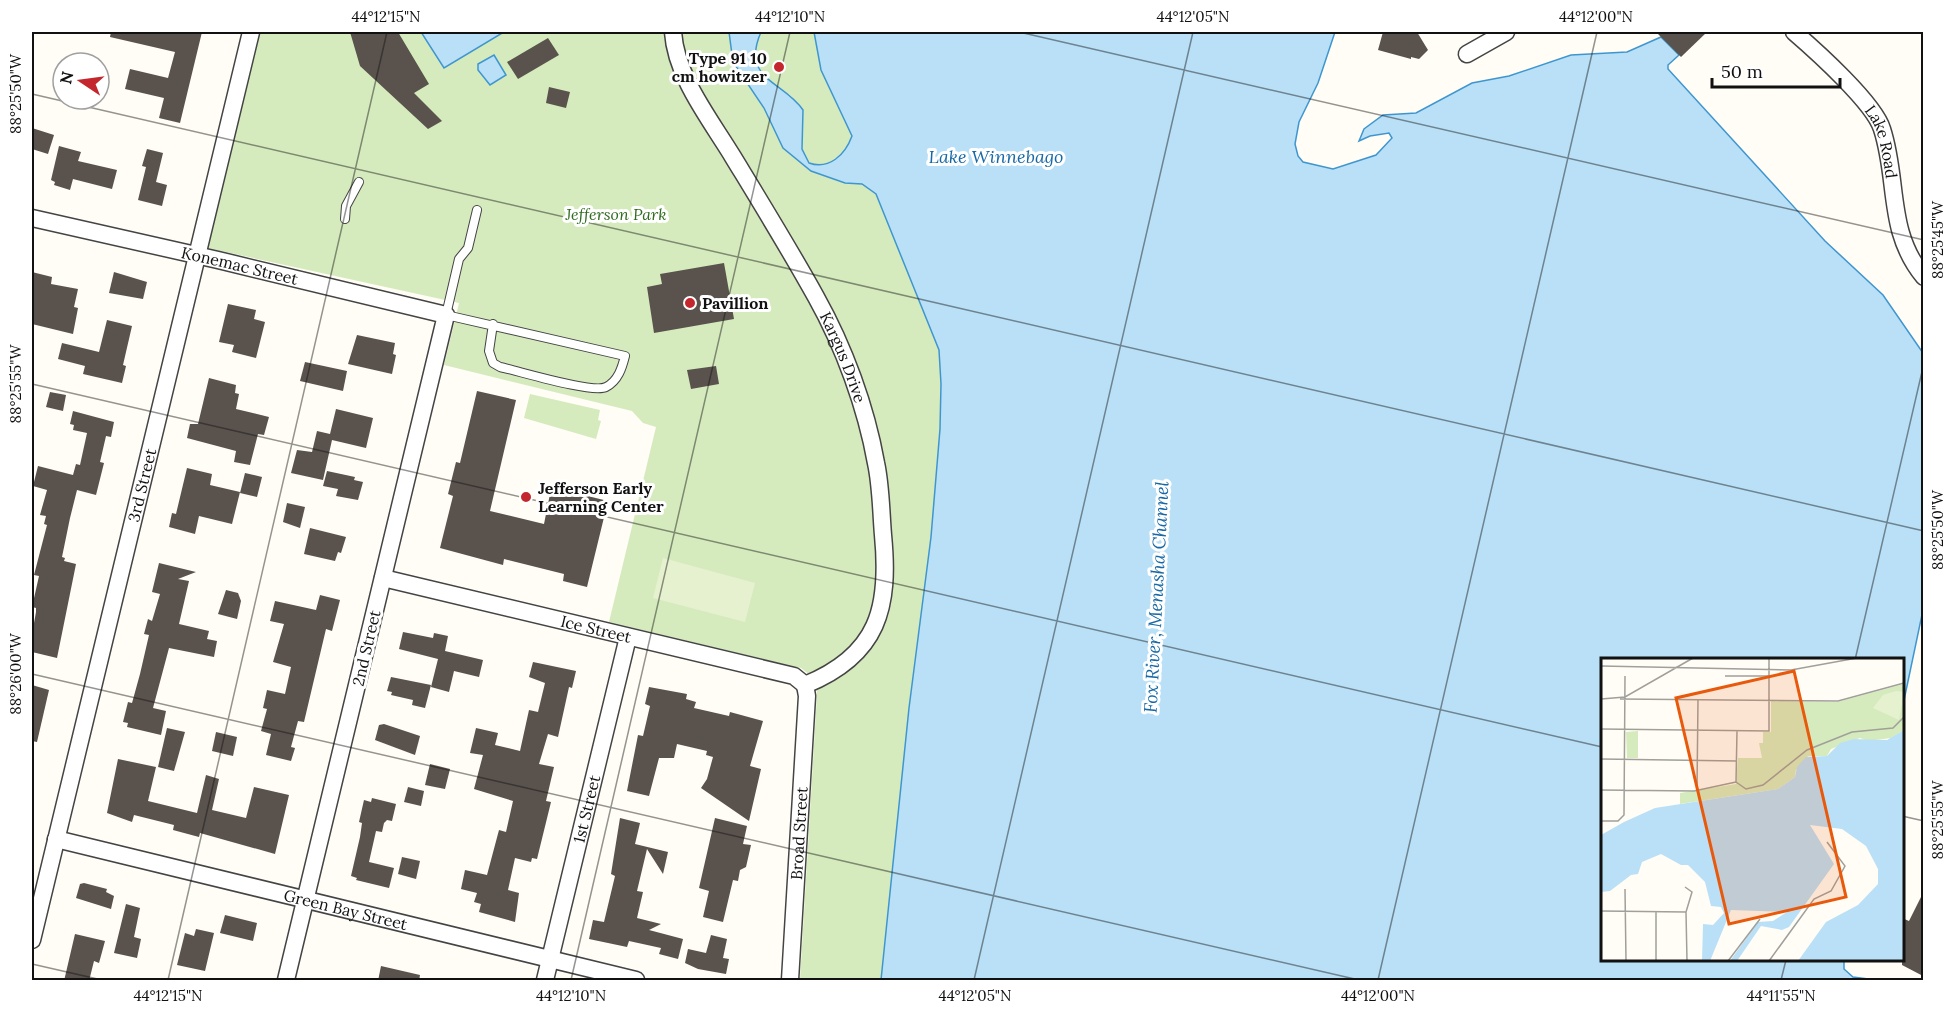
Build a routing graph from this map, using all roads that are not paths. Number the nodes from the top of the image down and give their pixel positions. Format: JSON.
{"nodes":[{"id":1,"x":251,"y":32,"type":"edge"},
{"id":2,"x":673,"y":32,"type":"edge"},
{"id":3,"x":1506,"y":32,"type":"edge"},
{"id":4,"x":1794,"y":32,"type":"edge"},
{"id":5,"x":1467,"y":54,"type":"dead end"},
{"id":6,"x":359,"y":182,"type":"dead end"},
{"id":7,"x":477,"y":210,"type":"dead end"},
{"id":8,"x":32,"y":219,"type":"edge"},
{"id":9,"x":345,"y":219,"type":"dead end"},
{"id":10,"x":197,"y":255,"type":"junction"},
{"id":11,"x":1923,"y":277,"type":"edge"},
{"id":12,"x":446,"y":315,"type":"junction"},
{"id":13,"x":493,"y":324,"type":"junction"},
{"id":14,"x":383,"y":578,"type":"junction"},
{"id":15,"x":628,"y":637,"type":"junction"},
{"id":16,"x":805,"y":685,"type":"junction"},
{"id":17,"x":56,"y":839,"type":"junction"},
{"id":18,"x":306,"y":899,"type":"junction"},
{"id":19,"x":32,"y":940,"type":"edge"},
{"id":20,"x":550,"y":959,"type":"junction"},
{"id":21,"x":286,"y":981,"type":"edge"},
{"id":22,"x":545,"y":981,"type":"edge"},
{"id":23,"x":636,"y":981,"type":"edge"},
{"id":24,"x":790,"y":981,"type":"edge"}],
"edges":[{"from":1,"to":10,"type":"street","name":"3rd Street"},
{"from":2,"to":16,"type":"street","name":"Kargus Drive"},
{"from":3,"to":5,"type":"street"},
{"from":4,"to":11,"type":"street","name":"Lake Road"},
{"from":6,"to":9,"type":"lane"},
{"from":7,"to":12,"type":"lane"},
{"from":8,"to":10,"type":"street","name":"Konemac Street"},
{"from":10,"to":12,"type":"street","name":"Konemac Street"},
{"from":10,"to":17,"type":"street","name":"3rd Street"},
{"from":12,"to":13,"type":"lane"},
{"from":12,"to":14,"type":"street","name":"2nd Street"},
{"from":13,"to":13,"type":"lane"},
{"from":14,"to":15,"type":"street","name":"Ice Street"},
{"from":14,"to":18,"type":"street","name":"2nd Street"},
{"from":15,"to":16,"type":"street","name":"Ice Street"},
{"from":15,"to":20,"type":"street","name":"1st Street"},
{"from":16,"to":24,"type":"street","name":"Broad Street"},
{"from":17,"to":18,"type":"street","name":"Green Bay Street"},
{"from":17,"to":19,"type":"street","name":"3rd Street"},
{"from":18,"to":20,"type":"street","name":"Green Bay Street"},
{"from":18,"to":21,"type":"street","name":"2nd Street"},
{"from":20,"to":22,"type":"street","name":"1st Street"},
{"from":20,"to":23,"type":"street","name":"Green Bay Street"}]}
